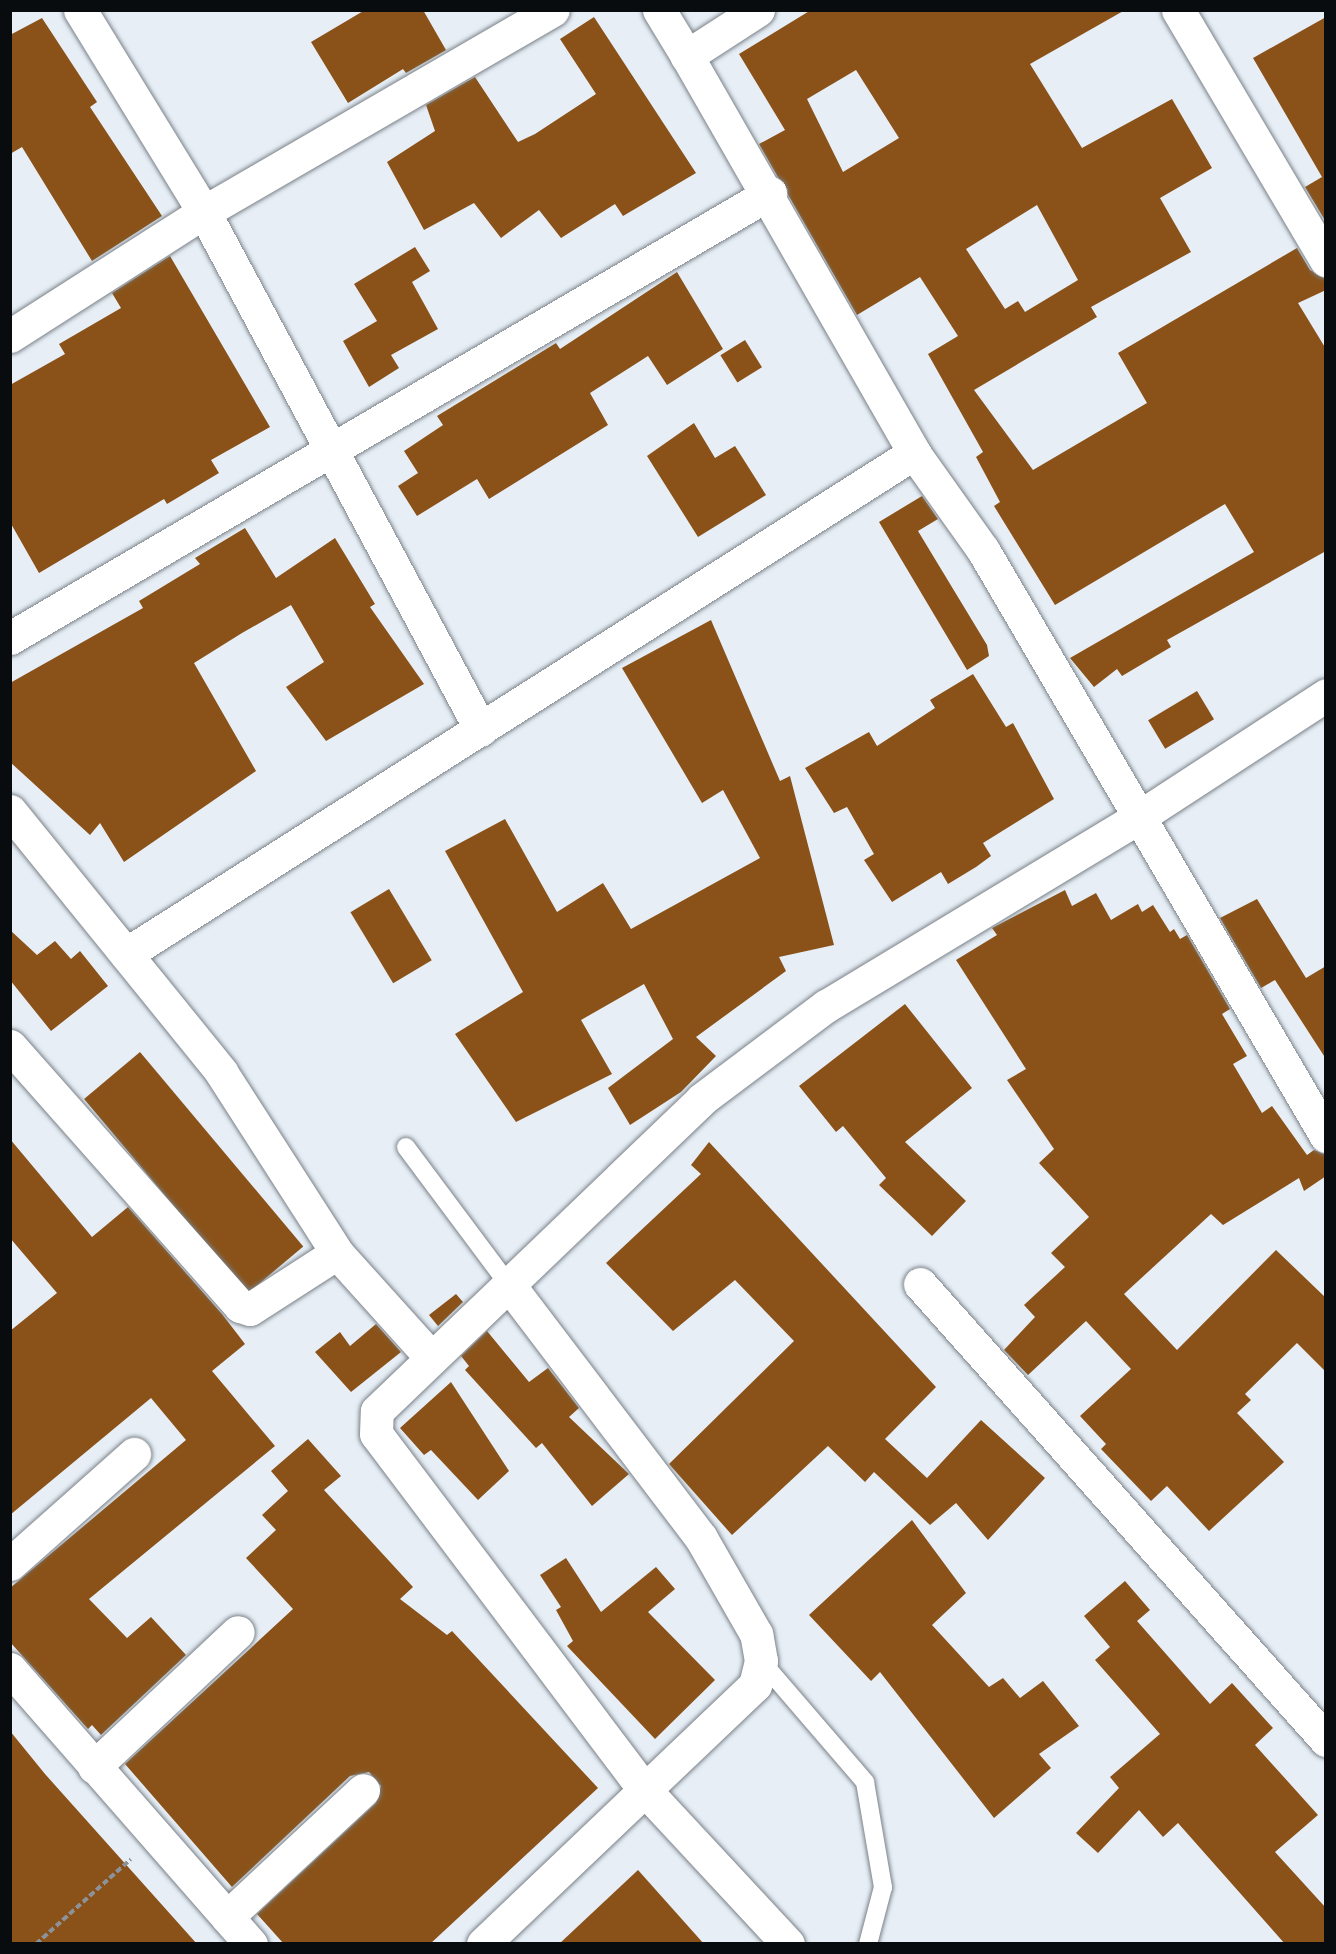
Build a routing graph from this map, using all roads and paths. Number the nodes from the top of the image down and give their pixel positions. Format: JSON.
{"nodes":[{"id":1,"x":80,"y":10,"type":"edge"},
{"id":2,"x":553,"y":10,"type":"edge"},
{"id":3,"x":659,"y":10,"type":"edge"},
{"id":4,"x":758,"y":10,"type":"edge"},
{"id":5,"x":1178,"y":10,"type":"edge"},
{"id":6,"x":687,"y":56,"type":"junction"},
{"id":7,"x":770,"y":193,"type":"junction"},
{"id":8,"x":204,"y":212,"type":"junction"},
{"id":9,"x":1326,"y":260,"type":"edge"},
{"id":10,"x":10,"y":336,"type":"edge"},
{"id":11,"x":328,"y":449,"type":"junction"},
{"id":12,"x":914,"y":453,"type":"junction"},
{"id":13,"x":10,"y":638,"type":"edge"},
{"id":14,"x":1326,"y":695,"type":"edge"},
{"id":15,"x":481,"y":730,"type":"junction"},
{"id":16,"x":10,"y":811,"type":"edge"},
{"id":17,"x":1139,"y":817,"type":"junction"},
{"id":18,"x":126,"y":954,"type":"junction"},
{"id":19,"x":10,"y":1046,"type":"edge"},
{"id":20,"x":1326,"y":1136,"type":"edge"},
{"id":21,"x":406,"y":1147,"type":"dead end"},
{"id":22,"x":337,"y":1253,"type":"junction"},
{"id":23,"x":920,"y":1284,"type":"dead end"},
{"id":24,"x":509,"y":1285,"type":"junction"},
{"id":25,"x":429,"y":1355,"type":"junction"},
{"id":26,"x":134,"y":1454,"type":"dead end"},
{"id":27,"x":10,"y":1564,"type":"edge"},
{"id":28,"x":238,"y":1632,"type":"dead end"},
{"id":29,"x":761,"y":1661,"type":"junction"},
{"id":30,"x":10,"y":1669,"type":"edge"},
{"id":31,"x":1326,"y":1740,"type":"edge"},
{"id":32,"x":94,"y":1767,"type":"junction"},
{"id":33,"x":643,"y":1788,"type":"junction"},
{"id":34,"x":363,"y":1790,"type":"dead end"},
{"id":35,"x":154,"y":1839,"type":"junction"},
{"id":36,"x":227,"y":1917,"type":"junction"},
{"id":37,"x":36,"y":1944,"type":"edge"},
{"id":38,"x":252,"y":1944,"type":"edge"},
{"id":39,"x":483,"y":1944,"type":"edge"},
{"id":40,"x":788,"y":1944,"type":"edge"},
{"id":41,"x":868,"y":1944,"type":"edge"}],
"edges":[{"from":1,"to":8,"type":"street"},
{"from":2,"to":8,"type":"street"},
{"from":3,"to":6,"type":"street"},
{"from":4,"to":6,"type":"street"},
{"from":5,"to":9,"type":"street"},
{"from":6,"to":7,"type":"street"},
{"from":7,"to":11,"type":"street"},
{"from":7,"to":12,"type":"street"},
{"from":8,"to":10,"type":"street"},
{"from":8,"to":11,"type":"street"},
{"from":11,"to":13,"type":"street"},
{"from":11,"to":15,"type":"street"},
{"from":12,"to":15,"type":"street"},
{"from":12,"to":17,"type":"street"},
{"from":14,"to":17,"type":"street"},
{"from":15,"to":18,"type":"street"},
{"from":16,"to":18,"type":"street"},
{"from":17,"to":20,"type":"street"},
{"from":17,"to":24,"type":"street"},
{"from":18,"to":22,"type":"street"},
{"from":19,"to":22,"type":"street"},
{"from":21,"to":24,"type":"lane"},
{"from":22,"to":25,"type":"street"},
{"from":23,"to":31,"type":"street"},
{"from":24,"to":25,"type":"street"},
{"from":24,"to":29,"type":"street"},
{"from":25,"to":33,"type":"street"},
{"from":26,"to":27,"type":"street"},
{"from":28,"to":32,"type":"street"},
{"from":29,"to":33,"type":"street"},
{"from":29,"to":41,"type":"lane"},
{"from":30,"to":32,"type":"street"},
{"from":32,"to":35,"type":"street"},
{"from":33,"to":39,"type":"street"},
{"from":33,"to":40,"type":"street"},
{"from":34,"to":36,"type":"street"},
{"from":35,"to":36,"type":"street"},
{"from":35,"to":37,"type":"path"},
{"from":36,"to":38,"type":"street"}]}
